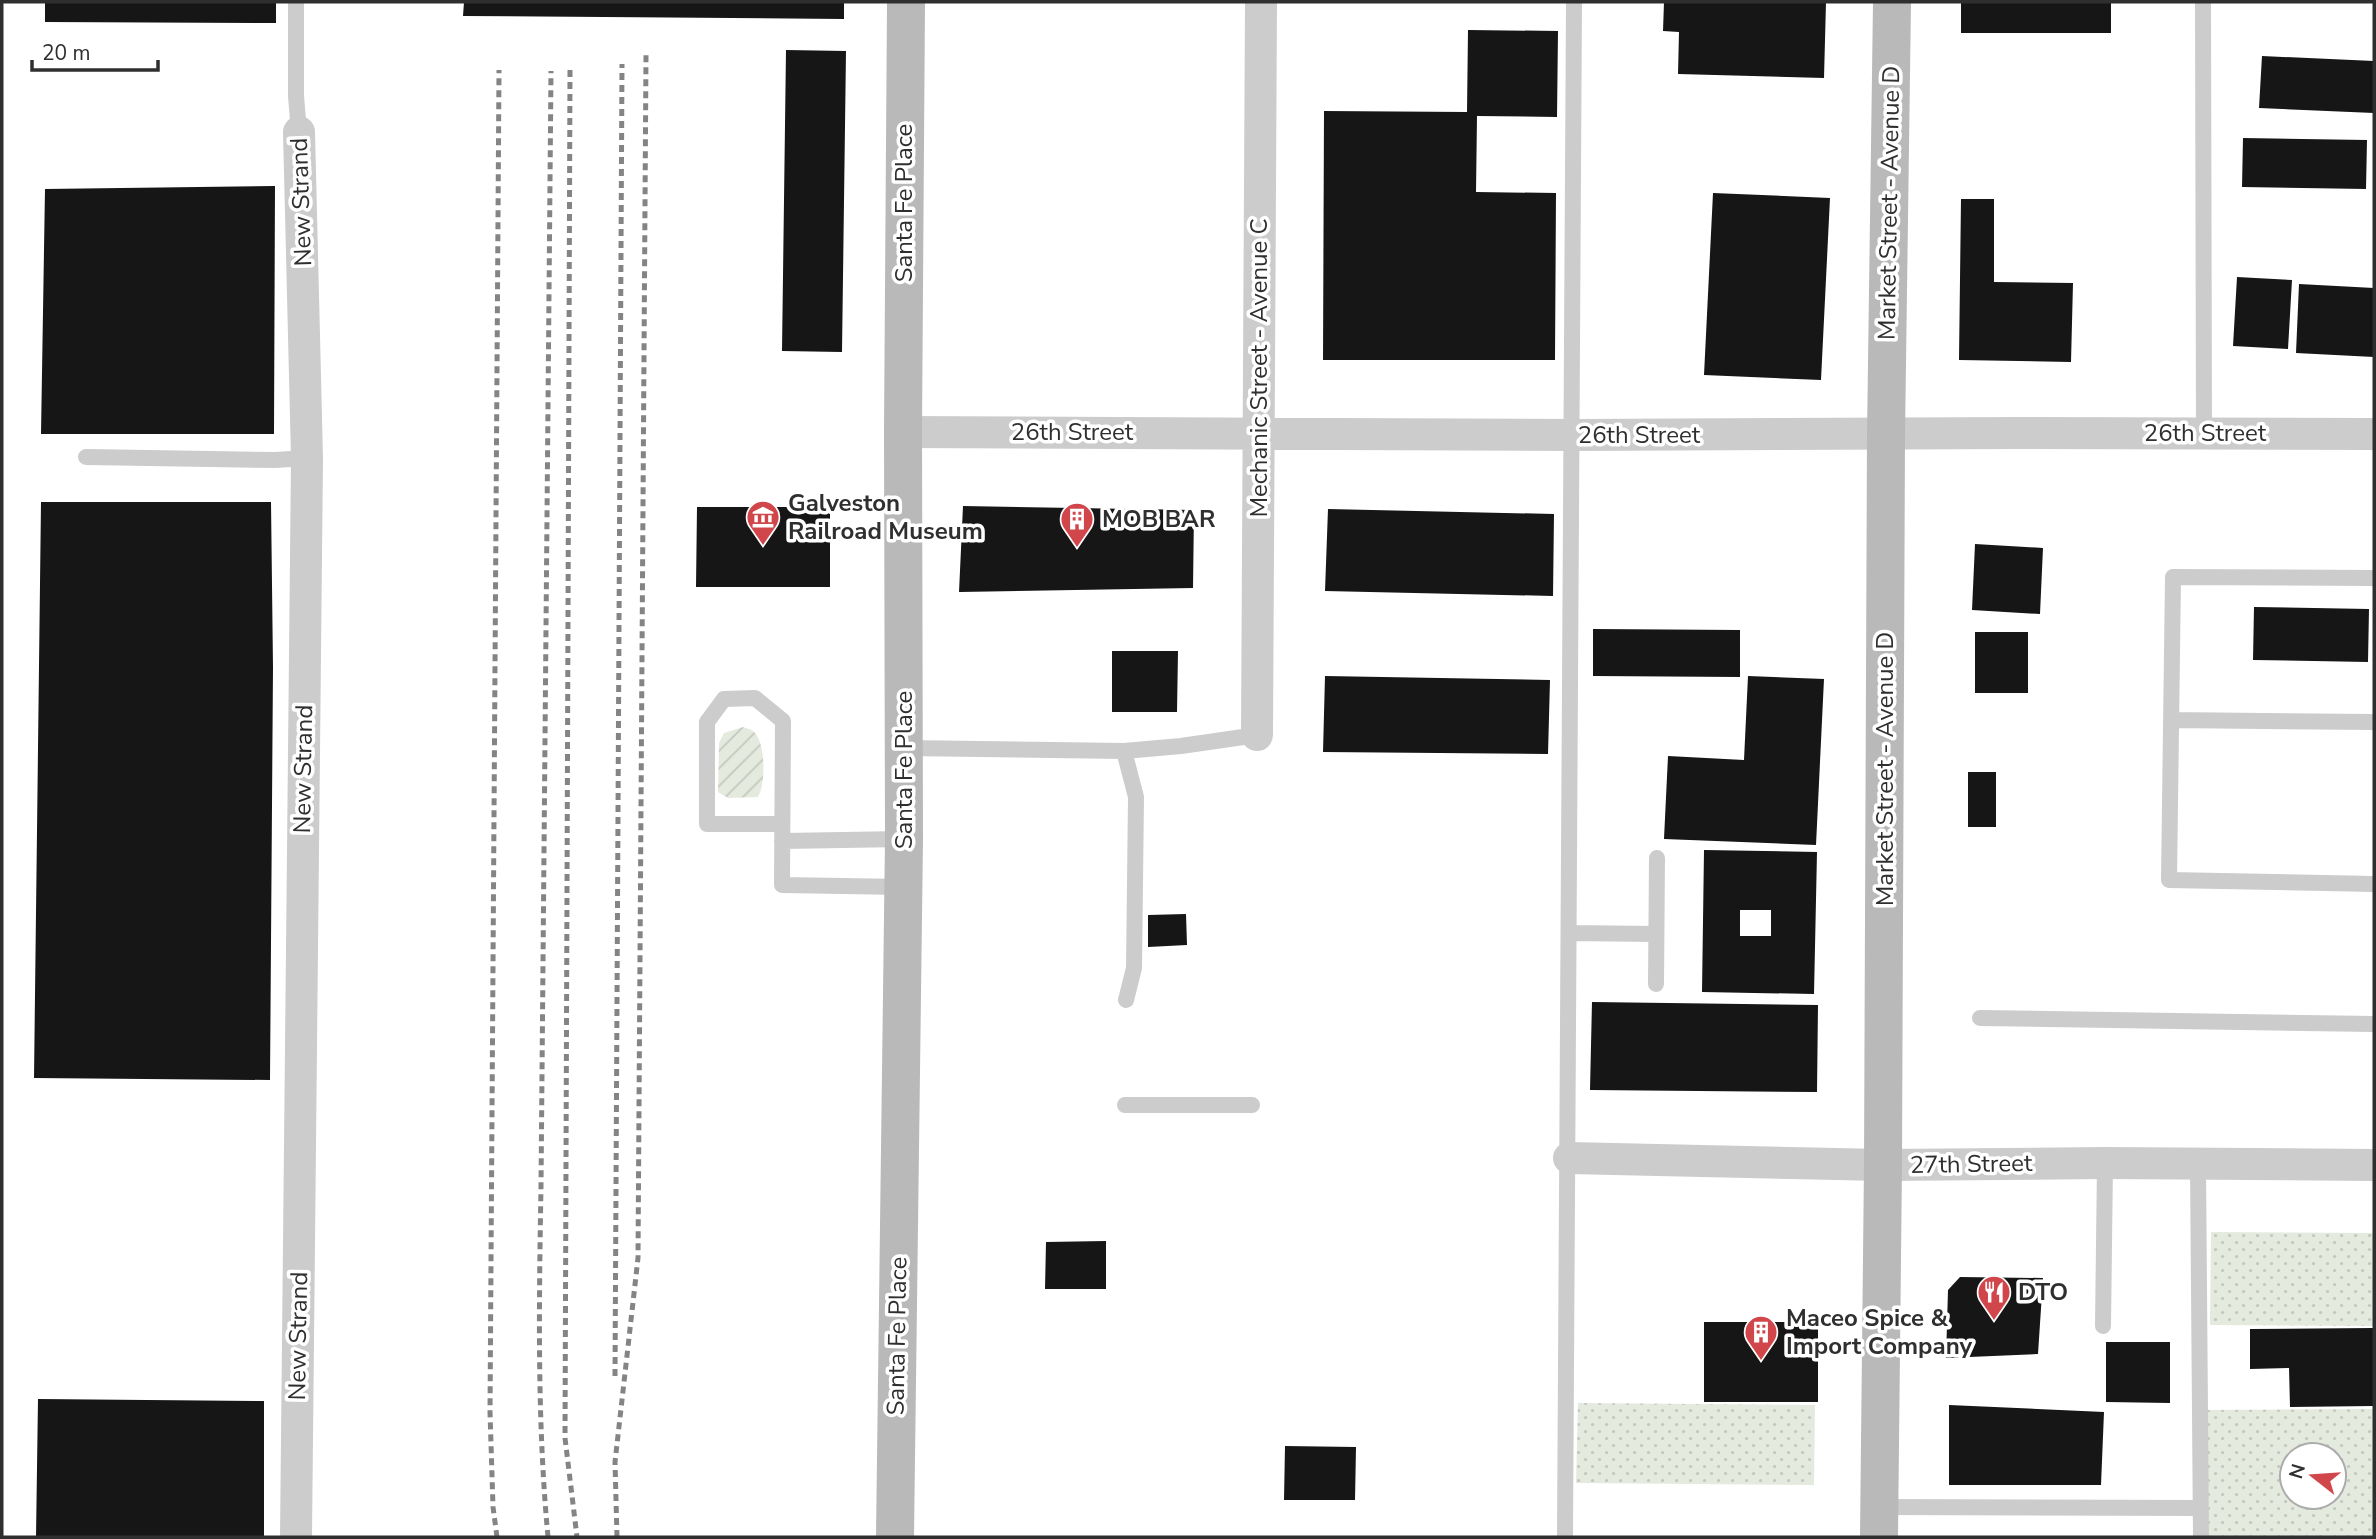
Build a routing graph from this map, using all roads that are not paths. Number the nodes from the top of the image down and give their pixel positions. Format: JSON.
{"nodes":[{"id":1,"x":296,"y":2,"type":"edge"},
{"id":2,"x":906,"y":2,"type":"edge"},
{"id":3,"x":1261,"y":2,"type":"edge"},
{"id":4,"x":1574,"y":2,"type":"edge"},
{"id":5,"x":1892,"y":2,"type":"edge"},
{"id":6,"x":2203,"y":2,"type":"edge"},
{"id":7,"x":299,"y":132,"type":"joint"},
{"id":8,"x":903,"y":432,"type":"junction"},
{"id":9,"x":1259,"y":432,"type":"junction"},
{"id":10,"x":2204,"y":433,"type":"junction"},
{"id":11,"x":2374,"y":434,"type":"edge"},
{"id":12,"x":1573,"y":435,"type":"junction"},
{"id":13,"x":1886,"y":435,"type":"junction"},
{"id":14,"x":86,"y":457,"type":"dead end"},
{"id":15,"x":307,"y":458,"type":"junction"},
{"id":16,"x":2374,"y":578,"type":"edge"},
{"id":17,"x":2171,"y":720,"type":"junction"},
{"id":18,"x":2374,"y":722,"type":"edge"},
{"id":19,"x":1257,"y":735,"type":"joint"},
{"id":20,"x":904,"y":748,"type":"junction"},
{"id":21,"x":1124,"y":751,"type":"junction"},
{"id":22,"x":781,"y":824,"type":"junction"},
{"id":23,"x":904,"y":839,"type":"junction"},
{"id":24,"x":782,"y":841,"type":"junction"},
{"id":25,"x":1657,"y":858,"type":"dead end"},
{"id":26,"x":2374,"y":884,"type":"edge"},
{"id":27,"x":903,"y":887,"type":"junction"},
{"id":28,"x":1570,"y":933,"type":"junction"},
{"id":29,"x":1656,"y":934,"type":"junction"},
{"id":30,"x":1656,"y":984,"type":"dead end"},
{"id":31,"x":1126,"y":1000,"type":"dead end"},
{"id":32,"x":1980,"y":1018,"type":"dead end"},
{"id":33,"x":2374,"y":1024,"type":"edge"},
{"id":34,"x":1125,"y":1105,"type":"dead end"},
{"id":35,"x":1252,"y":1105,"type":"dead end"},
{"id":36,"x":1569,"y":1158,"type":"junction"},
{"id":37,"x":2105,"y":1163,"type":"junction"},
{"id":38,"x":2198,"y":1164,"type":"junction"},
{"id":39,"x":2374,"y":1165,"type":"edge"},
{"id":40,"x":1883,"y":1166,"type":"junction"},
{"id":41,"x":2104,"y":1326,"type":"dead end"},
{"id":42,"x":2200,"y":1508,"type":"junction"},
{"id":43,"x":1880,"y":1522,"type":"edge"},
{"id":44,"x":296,"y":1537,"type":"edge"},
{"id":45,"x":895,"y":1537,"type":"edge"},
{"id":46,"x":1565,"y":1537,"type":"edge"},
{"id":47,"x":2201,"y":1537,"type":"edge"}],
"edges":[{"from":1,"to":7,"type":"lane","name":"New Strand"},
{"from":2,"to":8,"type":"street","name":"Santa Fe Place"},
{"from":3,"to":9,"type":"street","name":"Mechanic Street - Avenue C"},
{"from":4,"to":12,"type":"lane"},
{"from":5,"to":13,"type":"street","name":"Market Street - Avenue D"},
{"from":6,"to":10,"type":"lane"},
{"from":7,"to":15,"type":"street","name":"New Strand"},
{"from":8,"to":9,"type":"street","name":"26th Street"},
{"from":8,"to":20,"type":"street","name":"Santa Fe Place"},
{"from":9,"to":12,"type":"street","name":"26th Street"},
{"from":9,"to":19,"type":"street","name":"Mechanic Street - Avenue C"},
{"from":10,"to":11,"type":"street","name":"26th Street"},
{"from":10,"to":13,"type":"street","name":"26th Street"},
{"from":12,"to":13,"type":"street","name":"26th Street"},
{"from":12,"to":28,"type":"lane"},
{"from":13,"to":40,"type":"street","name":"Market Street - Avenue D"},
{"from":14,"to":15,"type":"lane"},
{"from":15,"to":44,"type":"street","name":"New Strand"},
{"from":16,"to":17,"type":"lane"},
{"from":17,"to":18,"type":"lane"},
{"from":17,"to":26,"type":"lane"},
{"from":19,"to":21,"type":"lane"},
{"from":20,"to":21,"type":"lane"},
{"from":20,"to":23,"type":"street","name":"Santa Fe Place"},
{"from":21,"to":31,"type":"lane"},
{"from":22,"to":22,"type":"lane"},
{"from":22,"to":24,"type":"lane"},
{"from":23,"to":24,"type":"lane"},
{"from":23,"to":27,"type":"street","name":"Santa Fe Place"},
{"from":24,"to":27,"type":"lane"},
{"from":25,"to":29,"type":"lane"},
{"from":27,"to":45,"type":"street","name":"Santa Fe Place"},
{"from":28,"to":29,"type":"lane"},
{"from":28,"to":36,"type":"lane"},
{"from":29,"to":30,"type":"lane"},
{"from":32,"to":33,"type":"lane"},
{"from":34,"to":35,"type":"lane"},
{"from":36,"to":40,"type":"street","name":"27th Street"},
{"from":36,"to":46,"type":"lane"},
{"from":37,"to":38,"type":"street","name":"27th Street"},
{"from":37,"to":40,"type":"street","name":"27th Street"},
{"from":37,"to":41,"type":"lane"},
{"from":38,"to":39,"type":"street","name":"27th Street"},
{"from":38,"to":42,"type":"lane"},
{"from":40,"to":43,"type":"street","name":"Market Street - Avenue D"},
{"from":42,"to":43,"type":"lane"},
{"from":42,"to":47,"type":"lane"}]}
